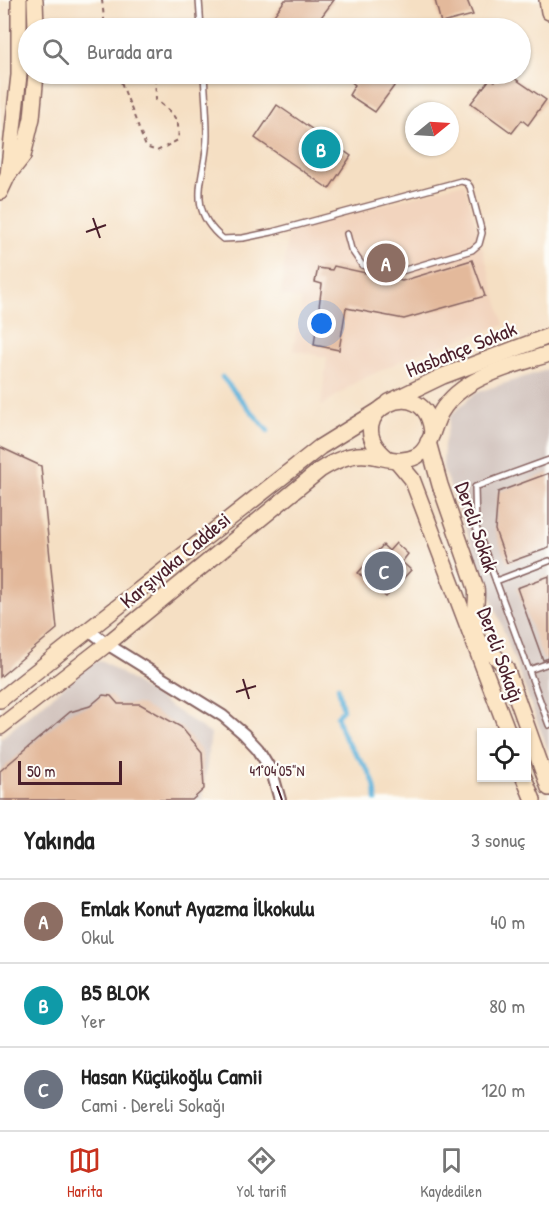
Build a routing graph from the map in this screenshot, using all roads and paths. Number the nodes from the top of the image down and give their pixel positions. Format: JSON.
{"nodes":[{"id":1,"x":19,"y":0,"type":"edge"},
{"id":2,"x":35,"y":0,"type":"edge"},
{"id":3,"x":102,"y":0,"type":"edge"},
{"id":4,"x":199,"y":0,"type":"edge"},
{"id":5,"x":547,"y":0,"type":"edge"},
{"id":6,"x":549,"y":12,"type":"edge"},
{"id":7,"x":19,"y":18,"type":"edge"},
{"id":8,"x":36,"y":18,"type":"edge"},
{"id":9,"x":104,"y":18,"type":"edge"},
{"id":10,"x":200,"y":18,"type":"edge"},
{"id":11,"x":18,"y":75,"type":"edge"},
{"id":12,"x":35,"y":84,"type":"edge"},
{"id":13,"x":122,"y":84,"type":"edge"},
{"id":14,"x":155,"y":84,"type":"edge"},
{"id":15,"x":204,"y":84,"type":"edge"},
{"id":16,"x":4,"y":173,"type":"edge"},
{"id":17,"x":0,"y":192,"type":"edge"},
{"id":18,"x":347,"y":234,"type":"dead end"},
{"id":19,"x":549,"y":336,"type":"edge"},
{"id":20,"x":549,"y":354,"type":"edge"},
{"id":21,"x":384,"y":406,"type":"junction"},
{"id":22,"x":430,"y":438,"type":"junction"},
{"id":23,"x":392,"y":460,"type":"junction"},
{"id":24,"x":549,"y":460,"type":"edge"},
{"id":25,"x":549,"y":561,"type":"edge"},
{"id":26,"x":496,"y":581,"type":"junction"},
{"id":27,"x":89,"y":630,"type":"junction"},
{"id":28,"x":107,"y":644,"type":"junction"},
{"id":29,"x":549,"y":663,"type":"edge"},
{"id":30,"x":529,"y":670,"type":"junction"},
{"id":31,"x":0,"y":700,"type":"edge"},
{"id":32,"x":549,"y":725,"type":"edge"},
{"id":33,"x":0,"y":727,"type":"edge"},
{"id":34,"x":506,"y":728,"type":"edge"},
{"id":35,"x":526,"y":782,"type":"edge"},
{"id":36,"x":549,"y":788,"type":"edge"},
{"id":37,"x":280,"y":800,"type":"edge"},
{"id":38,"x":533,"y":800,"type":"edge"}],
"edges":[{"from":1,"to":7,"type":"main road"},
{"from":2,"to":8,"type":"main road"},
{"from":3,"to":9,"type":"path"},
{"from":4,"to":10,"type":"lane"},
{"from":5,"to":6,"type":"main road"},
{"from":11,"to":16,"type":"main road"},
{"from":12,"to":16,"type":"main road"},
{"from":13,"to":14,"type":"path"},
{"from":15,"to":18,"type":"lane"},
{"from":16,"to":17,"type":"main road"},
{"from":19,"to":21,"type":"main road","name":"Hasbahçe Sokak"},
{"from":20,"to":22,"type":"main road","name":"Hasbahçe Sokak"},
{"from":21,"to":22,"type":"main road"},
{"from":21,"to":23,"type":"main road"},
{"from":21,"to":27,"type":"main road","name":"Karşıyaka Caddesi"},
{"from":22,"to":23,"type":"main road"},
{"from":22,"to":36,"type":"main road","name":"Dereli Sokak"},
{"from":23,"to":28,"type":"main road","name":"Karşıyaka Caddesi"},
{"from":23,"to":34,"type":"main road","name":"Dereli Sokağı"},
{"from":24,"to":26,"type":"lane"},
{"from":25,"to":26,"type":"lane"},
{"from":26,"to":30,"type":"lane"},
{"from":27,"to":28,"type":"street"},
{"from":27,"to":31,"type":"main road","name":"Karşıyaka Caddesi"},
{"from":28,"to":33,"type":"main road","name":"Karşıyaka Caddesi"},
{"from":28,"to":37,"type":"street"},
{"from":29,"to":30,"type":"lane"},
{"from":30,"to":32,"type":"lane"},
{"from":35,"to":38,"type":"main road"}]}
